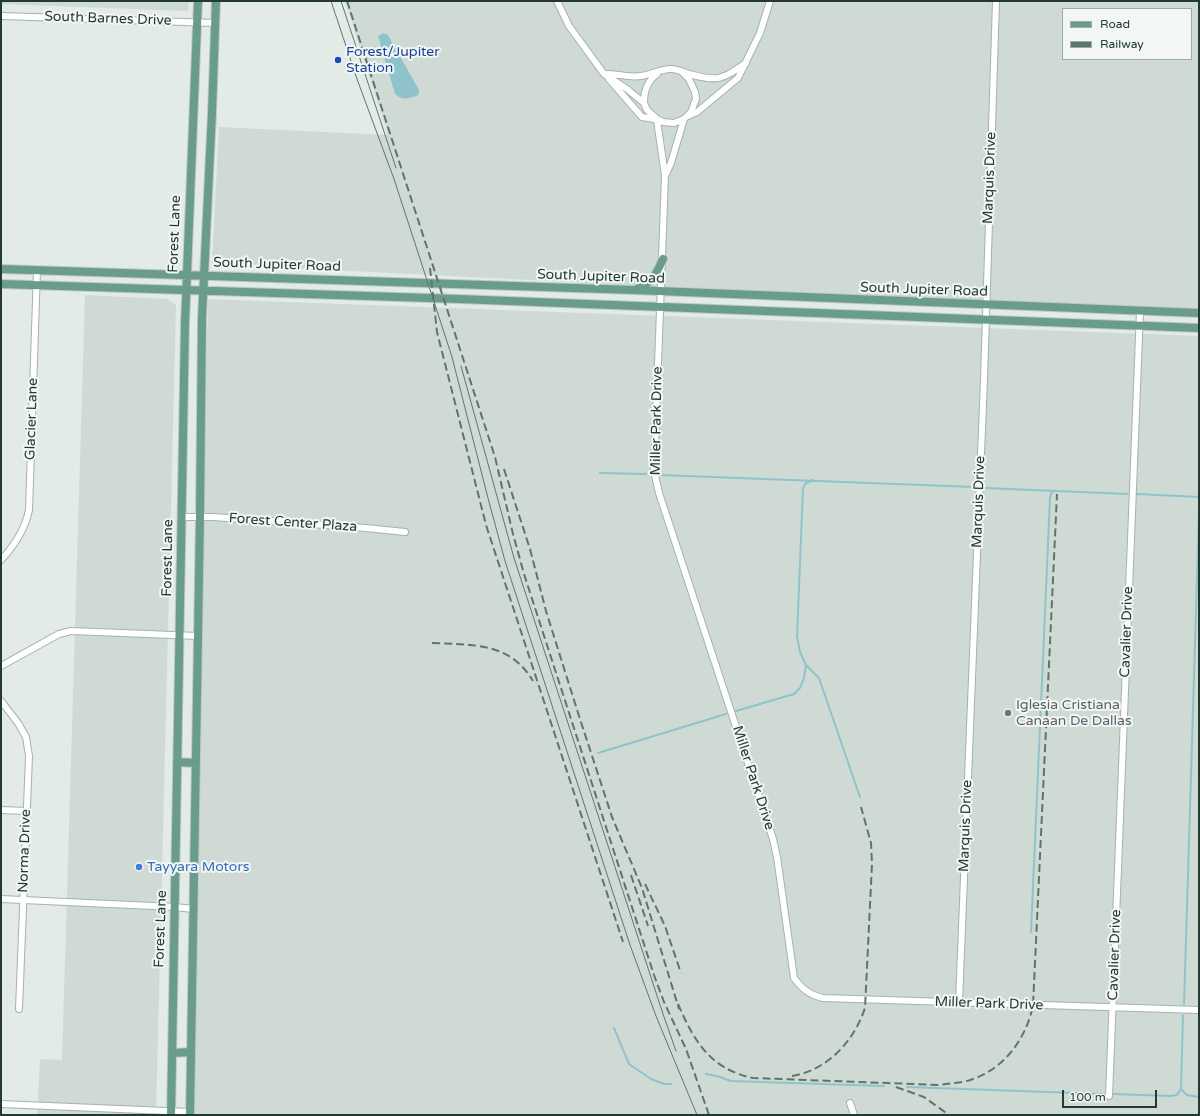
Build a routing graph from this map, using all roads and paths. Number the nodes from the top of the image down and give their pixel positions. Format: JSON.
{"nodes":[{"id":1,"x":198,"y":1,"type":"edge"},
{"id":2,"x":216,"y":1,"type":"edge"},
{"id":3,"x":557,"y":1,"type":"edge"},
{"id":4,"x":770,"y":1,"type":"edge"},
{"id":5,"x":996,"y":1,"type":"edge"},
{"id":6,"x":1,"y":16,"type":"edge"},
{"id":7,"x":197,"y":22,"type":"junction"},
{"id":8,"x":215,"y":23,"type":"junction"},
{"id":9,"x":746,"y":64,"type":"junction"},
{"id":10,"x":660,"y":72,"type":"junction"},
{"id":11,"x":682,"y":72,"type":"junction"},
{"id":12,"x":604,"y":74,"type":"junction"},
{"id":13,"x":644,"y":103,"type":"junction"},
{"id":14,"x":686,"y":117,"type":"junction"},
{"id":15,"x":657,"y":120,"type":"junction"},
{"id":16,"x":665,"y":176,"type":"junction"},
{"id":17,"x":663,"y":259,"type":"junction"},
{"id":18,"x":1,"y":269,"type":"edge"},
{"id":19,"x":36,"y":270,"type":"junction"},
{"id":20,"x":187,"y":275,"type":"junction"},
{"id":21,"x":204,"y":276,"type":"junction"},
{"id":22,"x":339,"y":280,"type":"junction"},
{"id":23,"x":1,"y":284,"type":"edge"},
{"id":24,"x":36,"y":285,"type":"junction"},
{"id":25,"x":531,"y":287,"type":"junction"},
{"id":26,"x":187,"y":290,"type":"junction"},
{"id":27,"x":634,"y":290,"type":"junction"},
{"id":28,"x":203,"y":291,"type":"junction"},
{"id":29,"x":661,"y":292,"type":"junction"},
{"id":30,"x":339,"y":294,"type":"junction"},
{"id":31,"x":823,"y":299,"type":"junction"},
{"id":32,"x":530,"y":301,"type":"junction"},
{"id":33,"x":660,"y":306,"type":"junction"},
{"id":34,"x":986,"y":306,"type":"junction"},
{"id":35,"x":1140,"y":311,"type":"junction"},
{"id":36,"x":823,"y":312,"type":"junction"},
{"id":37,"x":1199,"y":313,"type":"edge"},
{"id":38,"x":986,"y":319,"type":"junction"},
{"id":39,"x":1139,"y":326,"type":"junction"},
{"id":40,"x":1199,"y":328,"type":"edge"},
{"id":41,"x":200,"y":516,"type":"junction"},
{"id":42,"x":181,"y":517,"type":"junction"},
{"id":43,"x":405,"y":532,"type":"dead end"},
{"id":44,"x":1,"y":560,"type":"edge"},
{"id":45,"x":180,"y":635,"type":"junction"},
{"id":46,"x":198,"y":636,"type":"junction"},
{"id":47,"x":1,"y":666,"type":"edge"},
{"id":48,"x":1,"y":701,"type":"edge"},
{"id":49,"x":177,"y":762,"type":"junction"},
{"id":50,"x":196,"y":763,"type":"junction"},
{"id":51,"x":1,"y":810,"type":"edge"},
{"id":52,"x":26,"y":811,"type":"junction"},
{"id":53,"x":1,"y":899,"type":"edge"},
{"id":54,"x":23,"y":900,"type":"junction"},
{"id":55,"x":175,"y":907,"type":"junction"},
{"id":56,"x":193,"y":909,"type":"junction"},
{"id":57,"x":959,"y":1002,"type":"junction"},
{"id":58,"x":19,"y":1008,"type":"dead end"},
{"id":59,"x":1113,"y":1008,"type":"junction"},
{"id":60,"x":1199,"y":1010,"type":"edge"},
{"id":61,"x":191,"y":1052,"type":"junction"},
{"id":62,"x":172,"y":1053,"type":"junction"},
{"id":63,"x":1109,"y":1096,"type":"dead end"},
{"id":64,"x":850,"y":1103,"type":"dead end"},
{"id":65,"x":1,"y":1104,"type":"edge"},
{"id":66,"x":171,"y":1113,"type":"edge"},
{"id":67,"x":190,"y":1114,"type":"edge"},
{"id":68,"x":854,"y":1115,"type":"edge"}],
"edges":[{"from":1,"to":7,"type":"main road","name":"Forest Lane"},
{"from":2,"to":8,"type":"main road"},
{"from":3,"to":12,"type":"street"},
{"from":4,"to":9,"type":"street"},
{"from":5,"to":34,"type":"street","name":"Marquis Drive"},
{"from":6,"to":7,"type":"street","name":"South Barnes Drive"},
{"from":7,"to":8,"type":"street","name":"South Barnes Drive"},
{"from":7,"to":20,"type":"main road","name":"Forest Lane"},
{"from":8,"to":21,"type":"main road"},
{"from":9,"to":11,"type":"street"},
{"from":9,"to":14,"type":"street"},
{"from":10,"to":11,"type":"street"},
{"from":10,"to":12,"type":"street"},
{"from":10,"to":13,"type":"street"},
{"from":11,"to":14,"type":"street"},
{"from":12,"to":13,"type":"street"},
{"from":12,"to":15,"type":"street"},
{"from":13,"to":15,"type":"street"},
{"from":14,"to":15,"type":"street"},
{"from":14,"to":16,"type":"street"},
{"from":15,"to":16,"type":"street"},
{"from":16,"to":17,"type":"street","name":"Miller Park Drive"},
{"from":17,"to":27,"type":"main road"},
{"from":17,"to":29,"type":"street","name":"Miller Park Drive"},
{"from":18,"to":19,"type":"main road","name":"South Jupiter Road"},
{"from":19,"to":20,"type":"main road","name":"South Jupiter Road"},
{"from":19,"to":24,"type":"street","name":"Glacier Lane"},
{"from":20,"to":21,"type":"main road","name":"South Jupiter Road"},
{"from":20,"to":26,"type":"main road","name":"Forest Lane"},
{"from":21,"to":22,"type":"main road","name":"South Jupiter Road"},
{"from":21,"to":28,"type":"main road"},
{"from":22,"to":25,"type":"main road","name":"South Jupiter Road"},
{"from":22,"to":30,"type":"main road"},
{"from":23,"to":24,"type":"main road","name":"South Jupiter Road"},
{"from":24,"to":26,"type":"main road","name":"South Jupiter Road"},
{"from":24,"to":44,"type":"street","name":"Glacier Lane"},
{"from":25,"to":27,"type":"main road","name":"South Jupiter Road"},
{"from":25,"to":32,"type":"main road"},
{"from":26,"to":28,"type":"main road","name":"South Jupiter Road"},
{"from":26,"to":42,"type":"main road","name":"Forest Lane"},
{"from":27,"to":29,"type":"main road","name":"South Jupiter Road"},
{"from":28,"to":30,"type":"main road","name":"South Jupiter Road"},
{"from":28,"to":41,"type":"main road"},
{"from":29,"to":31,"type":"main road","name":"South Jupiter Road"},
{"from":29,"to":33,"type":"street","name":"Miller Park Drive"},
{"from":30,"to":32,"type":"main road","name":"South Jupiter Road"},
{"from":31,"to":34,"type":"main road","name":"South Jupiter Road"},
{"from":31,"to":36,"type":"main road"},
{"from":32,"to":33,"type":"main road","name":"South Jupiter Road"},
{"from":33,"to":36,"type":"main road","name":"South Jupiter Road"},
{"from":33,"to":57,"type":"street","name":"Miller Park Drive"},
{"from":34,"to":35,"type":"main road","name":"South Jupiter Road"},
{"from":34,"to":38,"type":"street","name":"Marquis Drive"},
{"from":35,"to":37,"type":"main road","name":"South Jupiter Road"},
{"from":35,"to":39,"type":"street","name":"Cavalier Drive"},
{"from":36,"to":38,"type":"main road","name":"South Jupiter Road"},
{"from":38,"to":39,"type":"main road","name":"South Jupiter Road"},
{"from":38,"to":57,"type":"street","name":"Marquis Drive"},
{"from":39,"to":40,"type":"main road","name":"South Jupiter Road"},
{"from":39,"to":59,"type":"street","name":"Cavalier Drive"},
{"from":41,"to":42,"type":"street","name":"Forest Center Plaza"},
{"from":41,"to":43,"type":"street","name":"Forest Center Plaza"},
{"from":41,"to":46,"type":"main road"},
{"from":42,"to":45,"type":"main road","name":"Forest Lane"},
{"from":45,"to":46,"type":"street"},
{"from":45,"to":47,"type":"street"},
{"from":45,"to":49,"type":"main road","name":"Forest Lane"},
{"from":46,"to":50,"type":"main road"},
{"from":48,"to":52,"type":"street","name":"Norma Drive"},
{"from":49,"to":50,"type":"main road"},
{"from":49,"to":55,"type":"main road","name":"Forest Lane"},
{"from":50,"to":56,"type":"main road"},
{"from":51,"to":52,"type":"street"},
{"from":52,"to":54,"type":"street","name":"Norma Drive"},
{"from":53,"to":54,"type":"street"},
{"from":54,"to":55,"type":"street"},
{"from":54,"to":58,"type":"street","name":"Norma Drive"},
{"from":55,"to":56,"type":"street"},
{"from":55,"to":62,"type":"main road","name":"Forest Lane"},
{"from":56,"to":61,"type":"main road"},
{"from":57,"to":59,"type":"street","name":"Miller Park Drive"},
{"from":59,"to":60,"type":"street","name":"Miller Park Drive"},
{"from":59,"to":63,"type":"street","name":"Cavalier Drive"},
{"from":61,"to":62,"type":"main road"},
{"from":61,"to":67,"type":"main road"},
{"from":62,"to":66,"type":"main road","name":"Forest Lane"},
{"from":64,"to":68,"type":"street"},
{"from":65,"to":66,"type":"street"},
{"from":66,"to":67,"type":"street"}]}
